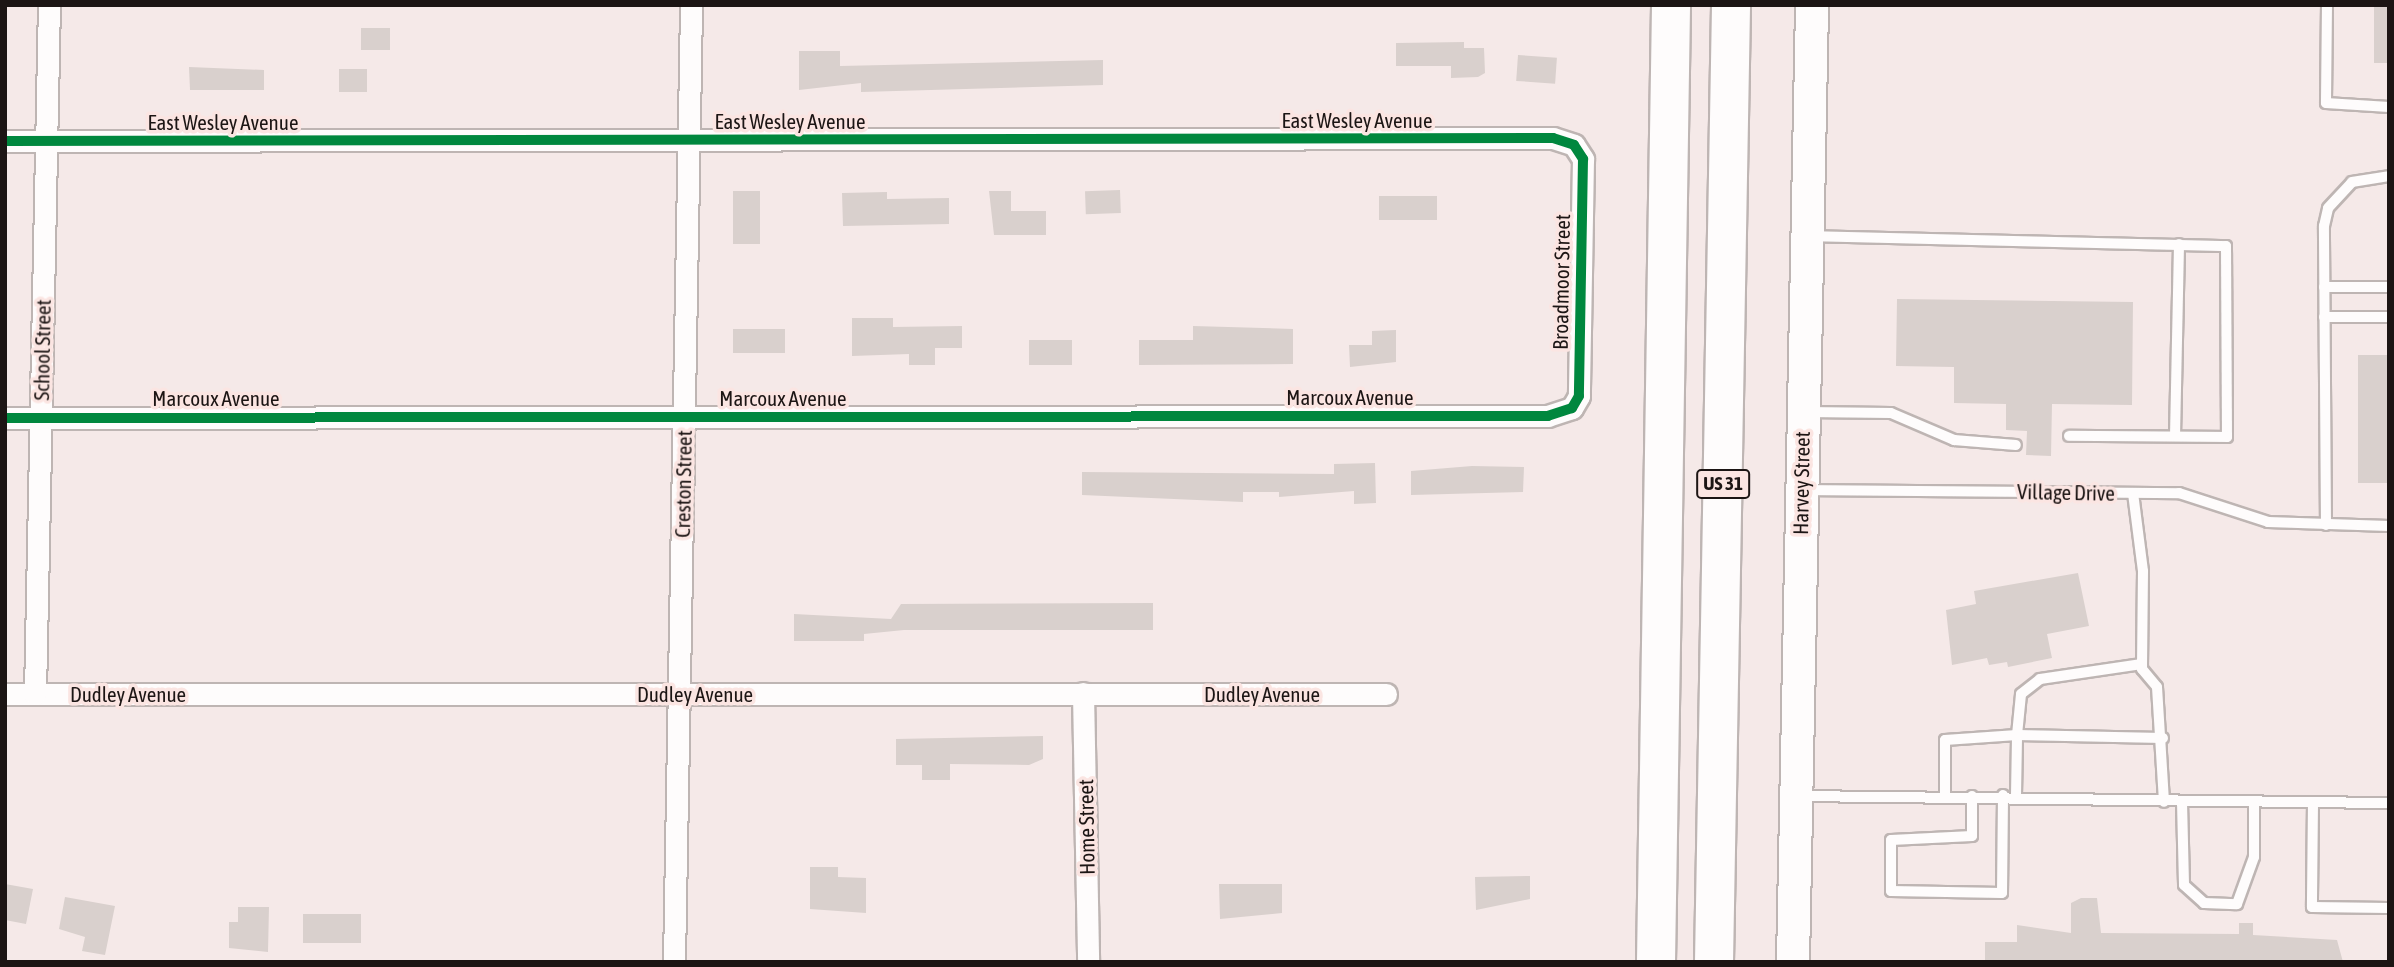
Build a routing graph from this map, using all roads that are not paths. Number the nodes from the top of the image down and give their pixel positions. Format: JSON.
{"nodes":[{"id":1,"x":49,"y":5,"type":"edge"},
{"id":2,"x":691,"y":5,"type":"edge"},
{"id":3,"x":1671,"y":5,"type":"edge"},
{"id":4,"x":1731,"y":5,"type":"edge"},
{"id":5,"x":1812,"y":5,"type":"edge"},
{"id":6,"x":2327,"y":5,"type":"edge"},
{"id":7,"x":2389,"y":107,"type":"edge"},
{"id":8,"x":688,"y":140,"type":"junction"},
{"id":9,"x":5,"y":141,"type":"edge"},
{"id":10,"x":47,"y":142,"type":"junction"},
{"id":11,"x":1574,"y":145,"type":"joint"},
{"id":12,"x":2389,"y":176,"type":"edge"},
{"id":13,"x":1808,"y":236,"type":"junction"},
{"id":14,"x":2179,"y":244,"type":"junction"},
{"id":15,"x":2324,"y":287,"type":"junction"},
{"id":16,"x":2389,"y":287,"type":"edge"},
{"id":17,"x":2324,"y":317,"type":"junction"},
{"id":18,"x":2389,"y":317,"type":"edge"},
{"id":19,"x":1803,"y":412,"type":"junction"},
{"id":20,"x":1560,"y":413,"type":"joint"},
{"id":21,"x":41,"y":417,"type":"junction"},
{"id":22,"x":685,"y":417,"type":"junction"},
{"id":23,"x":5,"y":418,"type":"edge"},
{"id":24,"x":2069,"y":436,"type":"dead end"},
{"id":25,"x":2175,"y":436,"type":"junction"},
{"id":26,"x":2016,"y":445,"type":"dead end"},
{"id":27,"x":1801,"y":490,"type":"junction"},
{"id":28,"x":2133,"y":493,"type":"junction"},
{"id":29,"x":2326,"y":525,"type":"junction"},
{"id":30,"x":2389,"y":526,"type":"edge"},
{"id":31,"x":2142,"y":664,"type":"junction"},
{"id":32,"x":1083,"y":693,"type":"junction"},
{"id":33,"x":5,"y":694,"type":"edge"},
{"id":34,"x":35,"y":694,"type":"junction"},
{"id":35,"x":679,"y":694,"type":"junction"},
{"id":36,"x":1386,"y":694,"type":"dead end"},
{"id":37,"x":2017,"y":735,"type":"junction"},
{"id":38,"x":2163,"y":738,"type":"junction"},
{"id":39,"x":2003,"y":795,"type":"junction"},
{"id":40,"x":2016,"y":795,"type":"junction"},
{"id":41,"x":1796,"y":796,"type":"junction"},
{"id":42,"x":1945,"y":796,"type":"junction"},
{"id":43,"x":1972,"y":796,"type":"junction"},
{"id":44,"x":2164,"y":802,"type":"junction"},
{"id":45,"x":2182,"y":802,"type":"junction"},
{"id":46,"x":2254,"y":803,"type":"junction"},
{"id":47,"x":2313,"y":803,"type":"junction"},
{"id":48,"x":2389,"y":803,"type":"edge"},
{"id":49,"x":2389,"y":908,"type":"edge"},
{"id":50,"x":674,"y":962,"type":"edge"},
{"id":51,"x":1088,"y":962,"type":"edge"},
{"id":52,"x":1656,"y":962,"type":"edge"},
{"id":53,"x":1714,"y":962,"type":"edge"},
{"id":54,"x":1793,"y":962,"type":"edge"}],
"edges":[{"from":1,"to":10,"type":"street","name":"School Street"},
{"from":2,"to":8,"type":"street","name":"Creston Street"},
{"from":3,"to":52,"type":"highway","number":"US 31"},
{"from":4,"to":53,"type":"highway","number":"US 31"},
{"from":5,"to":13,"type":"street","name":"Harvey Street"},
{"from":6,"to":7,"type":"lane"},
{"from":8,"to":10,"type":"street","name":"East Wesley Avenue"},
{"from":8,"to":11,"type":"street","name":"East Wesley Avenue"},
{"from":8,"to":22,"type":"street","name":"Creston Street"},
{"from":9,"to":10,"type":"street","name":"East Wesley Avenue"},
{"from":10,"to":21,"type":"street","name":"School Street"},
{"from":11,"to":20,"type":"street","name":"Broadmoor Street"},
{"from":12,"to":15,"type":"lane"},
{"from":13,"to":14,"type":"lane"},
{"from":13,"to":19,"type":"street","name":"Harvey Street"},
{"from":14,"to":25,"type":"lane"},
{"from":14,"to":25,"type":"lane"},
{"from":15,"to":16,"type":"lane"},
{"from":15,"to":17,"type":"lane"},
{"from":17,"to":18,"type":"lane"},
{"from":17,"to":29,"type":"lane"},
{"from":19,"to":26,"type":"lane"},
{"from":19,"to":27,"type":"street","name":"Harvey Street"},
{"from":20,"to":22,"type":"street","name":"Marcoux Avenue"},
{"from":21,"to":22,"type":"street","name":"Marcoux Avenue"},
{"from":21,"to":23,"type":"street","name":"Marcoux Avenue"},
{"from":21,"to":34,"type":"street","name":"School Street"},
{"from":22,"to":35,"type":"street","name":"Creston Street"},
{"from":24,"to":25,"type":"lane"},
{"from":27,"to":28,"type":"lane","name":"Village Drive"},
{"from":27,"to":41,"type":"street","name":"Harvey Street"},
{"from":28,"to":29,"type":"lane","name":"Village Drive"},
{"from":28,"to":31,"type":"lane"},
{"from":29,"to":30,"type":"lane","name":"Village Drive"},
{"from":31,"to":37,"type":"lane"},
{"from":31,"to":38,"type":"lane"},
{"from":32,"to":35,"type":"street","name":"Dudley Avenue"},
{"from":32,"to":36,"type":"street","name":"Dudley Avenue"},
{"from":32,"to":51,"type":"street","name":"Home Street"},
{"from":33,"to":34,"type":"street","name":"Dudley Avenue"},
{"from":34,"to":35,"type":"street","name":"Dudley Avenue"},
{"from":35,"to":50,"type":"street","name":"Creston Street"},
{"from":37,"to":38,"type":"lane"},
{"from":37,"to":40,"type":"lane"},
{"from":37,"to":42,"type":"lane"},
{"from":38,"to":44,"type":"lane"},
{"from":39,"to":40,"type":"lane"},
{"from":39,"to":43,"type":"lane"},
{"from":39,"to":43,"type":"lane"},
{"from":40,"to":44,"type":"lane"},
{"from":41,"to":42,"type":"lane"},
{"from":41,"to":54,"type":"street","name":"Harvey Street"},
{"from":42,"to":43,"type":"lane"},
{"from":44,"to":45,"type":"lane"},
{"from":45,"to":46,"type":"lane"},
{"from":45,"to":46,"type":"lane"},
{"from":46,"to":47,"type":"lane"},
{"from":47,"to":48,"type":"lane"},
{"from":47,"to":49,"type":"lane"}]}
